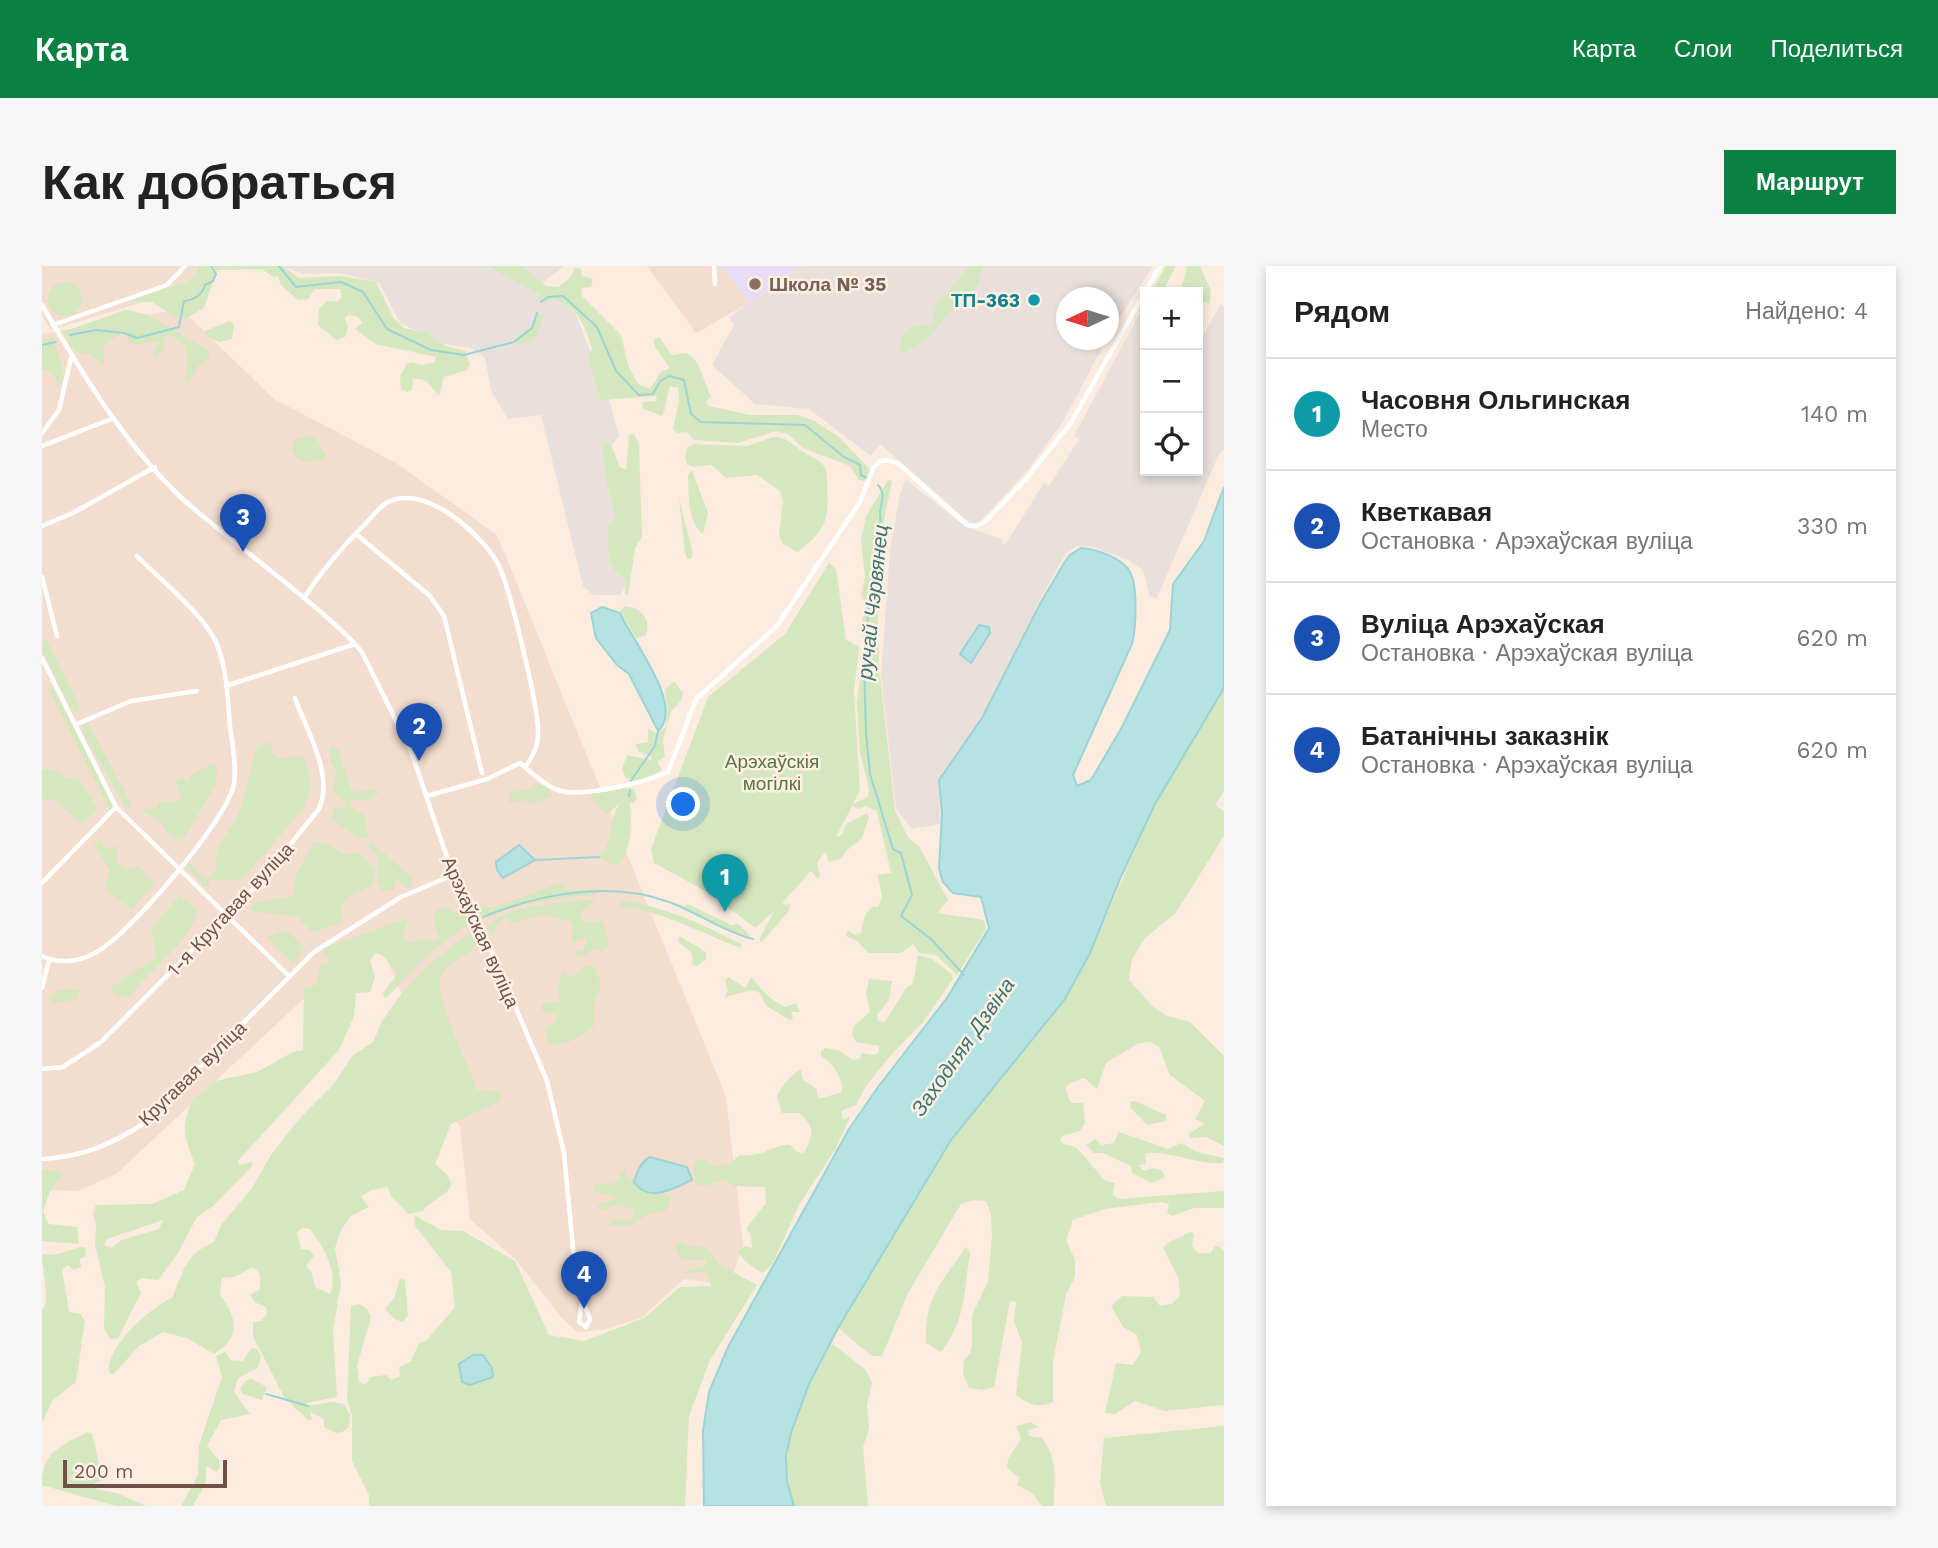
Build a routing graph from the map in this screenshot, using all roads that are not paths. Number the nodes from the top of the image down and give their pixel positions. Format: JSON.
{"nodes":[{"id":1,"x":185,"y":266,"type":"edge"},
{"id":2,"x":714,"y":266,"type":"edge"},
{"id":3,"x":1160,"y":266,"type":"edge"},
{"id":4,"x":715,"y":284,"type":"dead end"},
{"id":5,"x":42,"y":307,"type":"edge"},
{"id":6,"x":53,"y":325,"type":"junction"},
{"id":7,"x":71,"y":357,"type":"junction"},
{"id":8,"x":114,"y":418,"type":"junction"},
{"id":9,"x":42,"y":433,"type":"edge"},
{"id":10,"x":42,"y":446,"type":"edge"},
{"id":11,"x":155,"y":467,"type":"junction"},
{"id":12,"x":42,"y":526,"type":"edge"},
{"id":13,"x":356,"y":534,"type":"junction"},
{"id":14,"x":137,"y":556,"type":"dead end"},
{"id":15,"x":42,"y":577,"type":"edge"},
{"id":16,"x":304,"y":598,"type":"junction"},
{"id":17,"x":57,"y":636,"type":"dead end"},
{"id":18,"x":356,"y":644,"type":"junction"},
{"id":19,"x":42,"y":658,"type":"edge"},
{"id":20,"x":226,"y":686,"type":"junction"},
{"id":21,"x":197,"y":691,"type":"dead end"},
{"id":22,"x":295,"y":698,"type":"dead end"},
{"id":23,"x":77,"y":724,"type":"junction"},
{"id":24,"x":525,"y":767,"type":"junction"},
{"id":25,"x":482,"y":773,"type":"dead end"},
{"id":26,"x":427,"y":796,"type":"junction"},
{"id":27,"x":116,"y":807,"type":"junction"},
{"id":28,"x":179,"y":870,"type":"junction"},
{"id":29,"x":453,"y":875,"type":"junction"},
{"id":30,"x":42,"y":883,"type":"edge"},
{"id":31,"x":227,"y":916,"type":"junction"},
{"id":32,"x":42,"y":956,"type":"edge"},
{"id":33,"x":49,"y":960,"type":"junction"},
{"id":34,"x":290,"y":977,"type":"junction"},
{"id":35,"x":42,"y":988,"type":"edge"},
{"id":36,"x":42,"y":1069,"type":"edge"},
{"id":37,"x":42,"y":1158,"type":"edge"},
{"id":38,"x":582,"y":1300,"type":"junction"}],
"edges":[{"from":1,"to":6,"type":"street"},
{"from":2,"to":4,"type":"street"},
{"from":3,"to":24,"type":"street"},
{"from":5,"to":6,"type":"street","name":"Арэхаўская вуліца"},
{"from":6,"to":7,"type":"street","name":"Арэхаўская вуліца"},
{"from":7,"to":8,"type":"street","name":"Арэхаўская вуліца"},
{"from":7,"to":9,"type":"street"},
{"from":8,"to":10,"type":"street"},
{"from":8,"to":11,"type":"street","name":"Арэхаўская вуліца"},
{"from":11,"to":12,"type":"street"},
{"from":11,"to":16,"type":"street","name":"Арэхаўская вуліца"},
{"from":13,"to":16,"type":"street"},
{"from":13,"to":24,"type":"street"},
{"from":13,"to":25,"type":"street"},
{"from":14,"to":20,"type":"street"},
{"from":15,"to":17,"type":"street"},
{"from":16,"to":18,"type":"street","name":"Арэхаўская вуліца"},
{"from":18,"to":20,"type":"street"},
{"from":18,"to":26,"type":"street","name":"Арэхаўская вуліца"},
{"from":19,"to":23,"type":"street"},
{"from":20,"to":28,"type":"street"},
{"from":21,"to":23,"type":"street"},
{"from":22,"to":31,"type":"street","name":"1-я Кругавая вуліца"},
{"from":23,"to":27,"type":"street"},
{"from":24,"to":26,"type":"street"},
{"from":26,"to":29,"type":"street","name":"Арэхаўская вуліца"},
{"from":27,"to":28,"type":"street"},
{"from":27,"to":30,"type":"street"},
{"from":28,"to":31,"type":"street"},
{"from":28,"to":33,"type":"street"},
{"from":29,"to":34,"type":"street","name":"Кругавая вуліца"},
{"from":29,"to":38,"type":"street","name":"Арэхаўская вуліца"},
{"from":31,"to":34,"type":"street"},
{"from":31,"to":36,"type":"street","name":"1-я Кругавая вуліца"},
{"from":32,"to":33,"type":"street"},
{"from":33,"to":35,"type":"street"},
{"from":34,"to":37,"type":"street","name":"Кругавая вуліца"},
{"from":38,"to":38,"type":"street","name":"Арэхаўская вуліца"}]}
